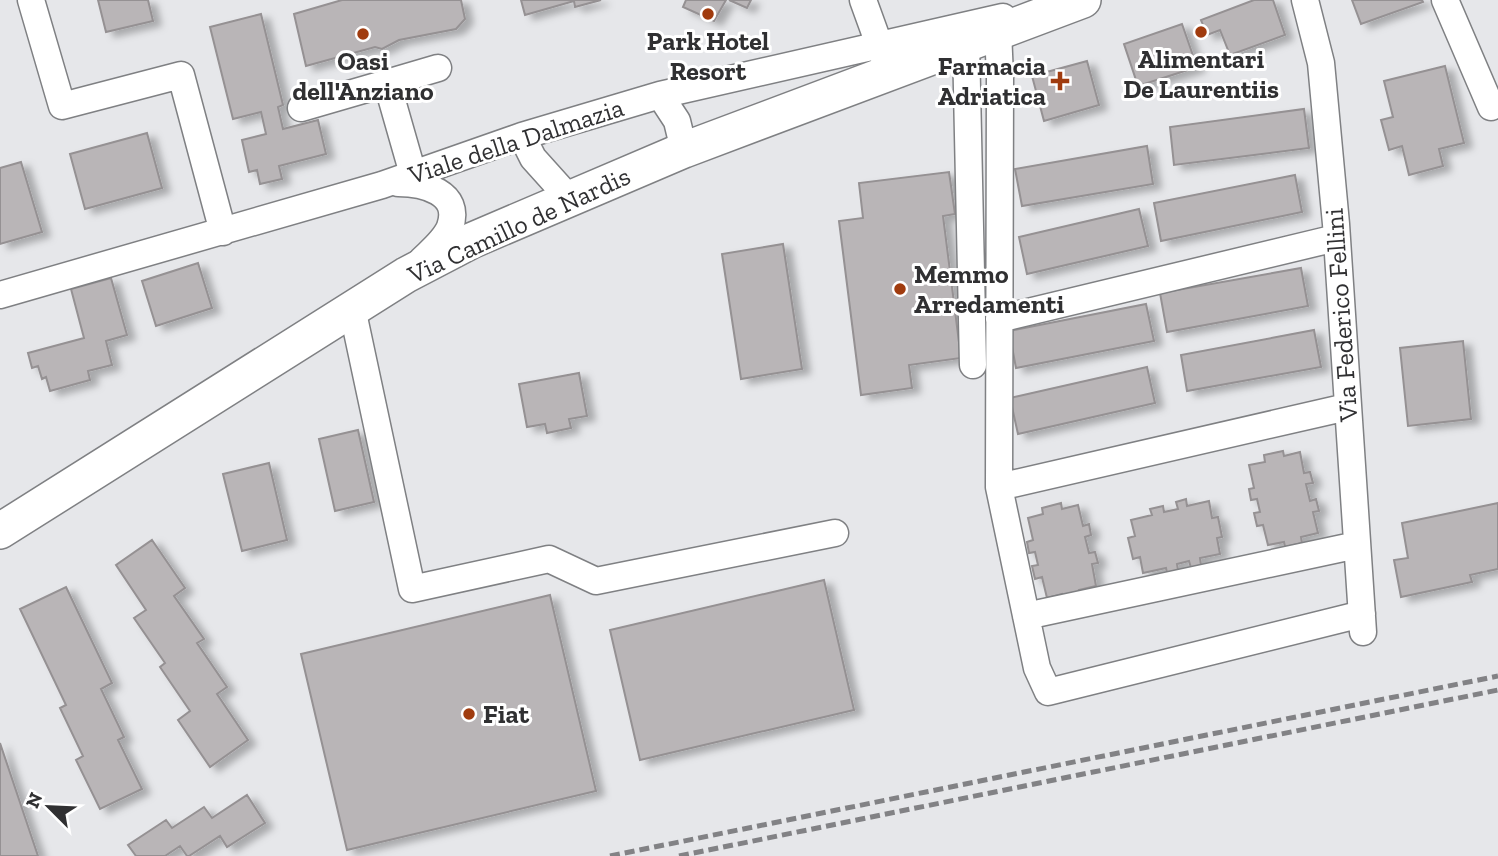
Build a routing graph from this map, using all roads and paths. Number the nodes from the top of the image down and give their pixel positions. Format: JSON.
{"nodes":[{"id":1,"x":31,"y":0,"type":"edge"},
{"id":2,"x":863,"y":0,"type":"edge"},
{"id":3,"x":1305,"y":0,"type":"edge"},
{"id":4,"x":1445,"y":0,"type":"edge"},
{"id":5,"x":1081,"y":1,"type":"edge"},
{"id":6,"x":998,"y":31,"type":"junction"},
{"id":7,"x":965,"y":43,"type":"junction"},
{"id":8,"x":884,"y":58,"type":"junction"},
{"id":9,"x":438,"y":68,"type":"dead end"},
{"id":10,"x":387,"y":83,"type":"junction"},
{"id":11,"x":660,"y":95,"type":"junction"},
{"id":12,"x":1491,"y":107,"type":"dead end"},
{"id":13,"x":301,"y":108,"type":"dead end"},
{"id":14,"x":523,"y":135,"type":"junction"},
{"id":15,"x":684,"y":150,"type":"junction"},
{"id":16,"x":413,"y":174,"type":"junction"},
{"id":17,"x":382,"y":186,"type":"junction"},
{"id":18,"x":569,"y":198,"type":"junction"},
{"id":19,"x":223,"y":232,"type":"junction"},
{"id":20,"x":1336,"y":238,"type":"junction"},
{"id":21,"x":406,"y":275,"type":"junction"},
{"id":22,"x":0,"y":295,"type":"edge"},
{"id":23,"x":352,"y":309,"type":"junction"},
{"id":24,"x":999,"y":320,"type":"junction"},
{"id":25,"x":972,"y":365,"type":"dead end"},
{"id":26,"x":1347,"y":407,"type":"junction"},
{"id":27,"x":999,"y":487,"type":"junction"},
{"id":28,"x":0,"y":531,"type":"edge"},
{"id":29,"x":835,"y":533,"type":"dead end"},
{"id":30,"x":1357,"y":545,"type":"junction"},
{"id":31,"x":1026,"y":616,"type":"junction"}],
"edges":[{"from":1,"to":19,"type":"street"},
{"from":2,"to":8,"type":"street"},
{"from":3,"to":20,"type":"street","name":"Via Federico Fellini"},
{"from":4,"to":12,"type":"street"},
{"from":5,"to":6,"type":"main road","name":"Via Camillo de Nardis"},
{"from":5,"to":8,"type":"street","name":"Viale della Dalmazia"},
{"from":6,"to":7,"type":"main road","name":"Via Camillo de Nardis"},
{"from":6,"to":24,"type":"street"},
{"from":7,"to":8,"type":"main road","name":"Via Camillo de Nardis"},
{"from":7,"to":25,"type":"street"},
{"from":8,"to":11,"type":"street","name":"Viale della Dalmazia"},
{"from":8,"to":15,"type":"main road","name":"Via Camillo de Nardis"},
{"from":9,"to":10,"type":"street"},
{"from":10,"to":13,"type":"street"},
{"from":10,"to":16,"type":"street"},
{"from":11,"to":14,"type":"street","name":"Viale della Dalmazia"},
{"from":11,"to":15,"type":"street"},
{"from":14,"to":16,"type":"street","name":"Viale della Dalmazia"},
{"from":14,"to":18,"type":"street"},
{"from":15,"to":18,"type":"main road","name":"Via Camillo de Nardis"},
{"from":16,"to":17,"type":"street","name":"Viale della Dalmazia"},
{"from":17,"to":19,"type":"street","name":"Viale della Dalmazia"},
{"from":17,"to":21,"type":"street"},
{"from":18,"to":21,"type":"main road","name":"Via Camillo de Nardis"},
{"from":19,"to":22,"type":"street","name":"Viale della Dalmazia"},
{"from":20,"to":24,"type":"street"},
{"from":20,"to":26,"type":"street","name":"Via Federico Fellini"},
{"from":21,"to":23,"type":"main road","name":"Via Camillo de Nardis"},
{"from":23,"to":28,"type":"main road","name":"Via Camillo de Nardis"},
{"from":23,"to":29,"type":"street"},
{"from":24,"to":27,"type":"street"},
{"from":26,"to":27,"type":"street"},
{"from":26,"to":30,"type":"street","name":"Via Federico Fellini"},
{"from":27,"to":31,"type":"street"},
{"from":30,"to":31,"type":"street"},
{"from":30,"to":31,"type":"street","name":"Via Federico Fellini"}]}
